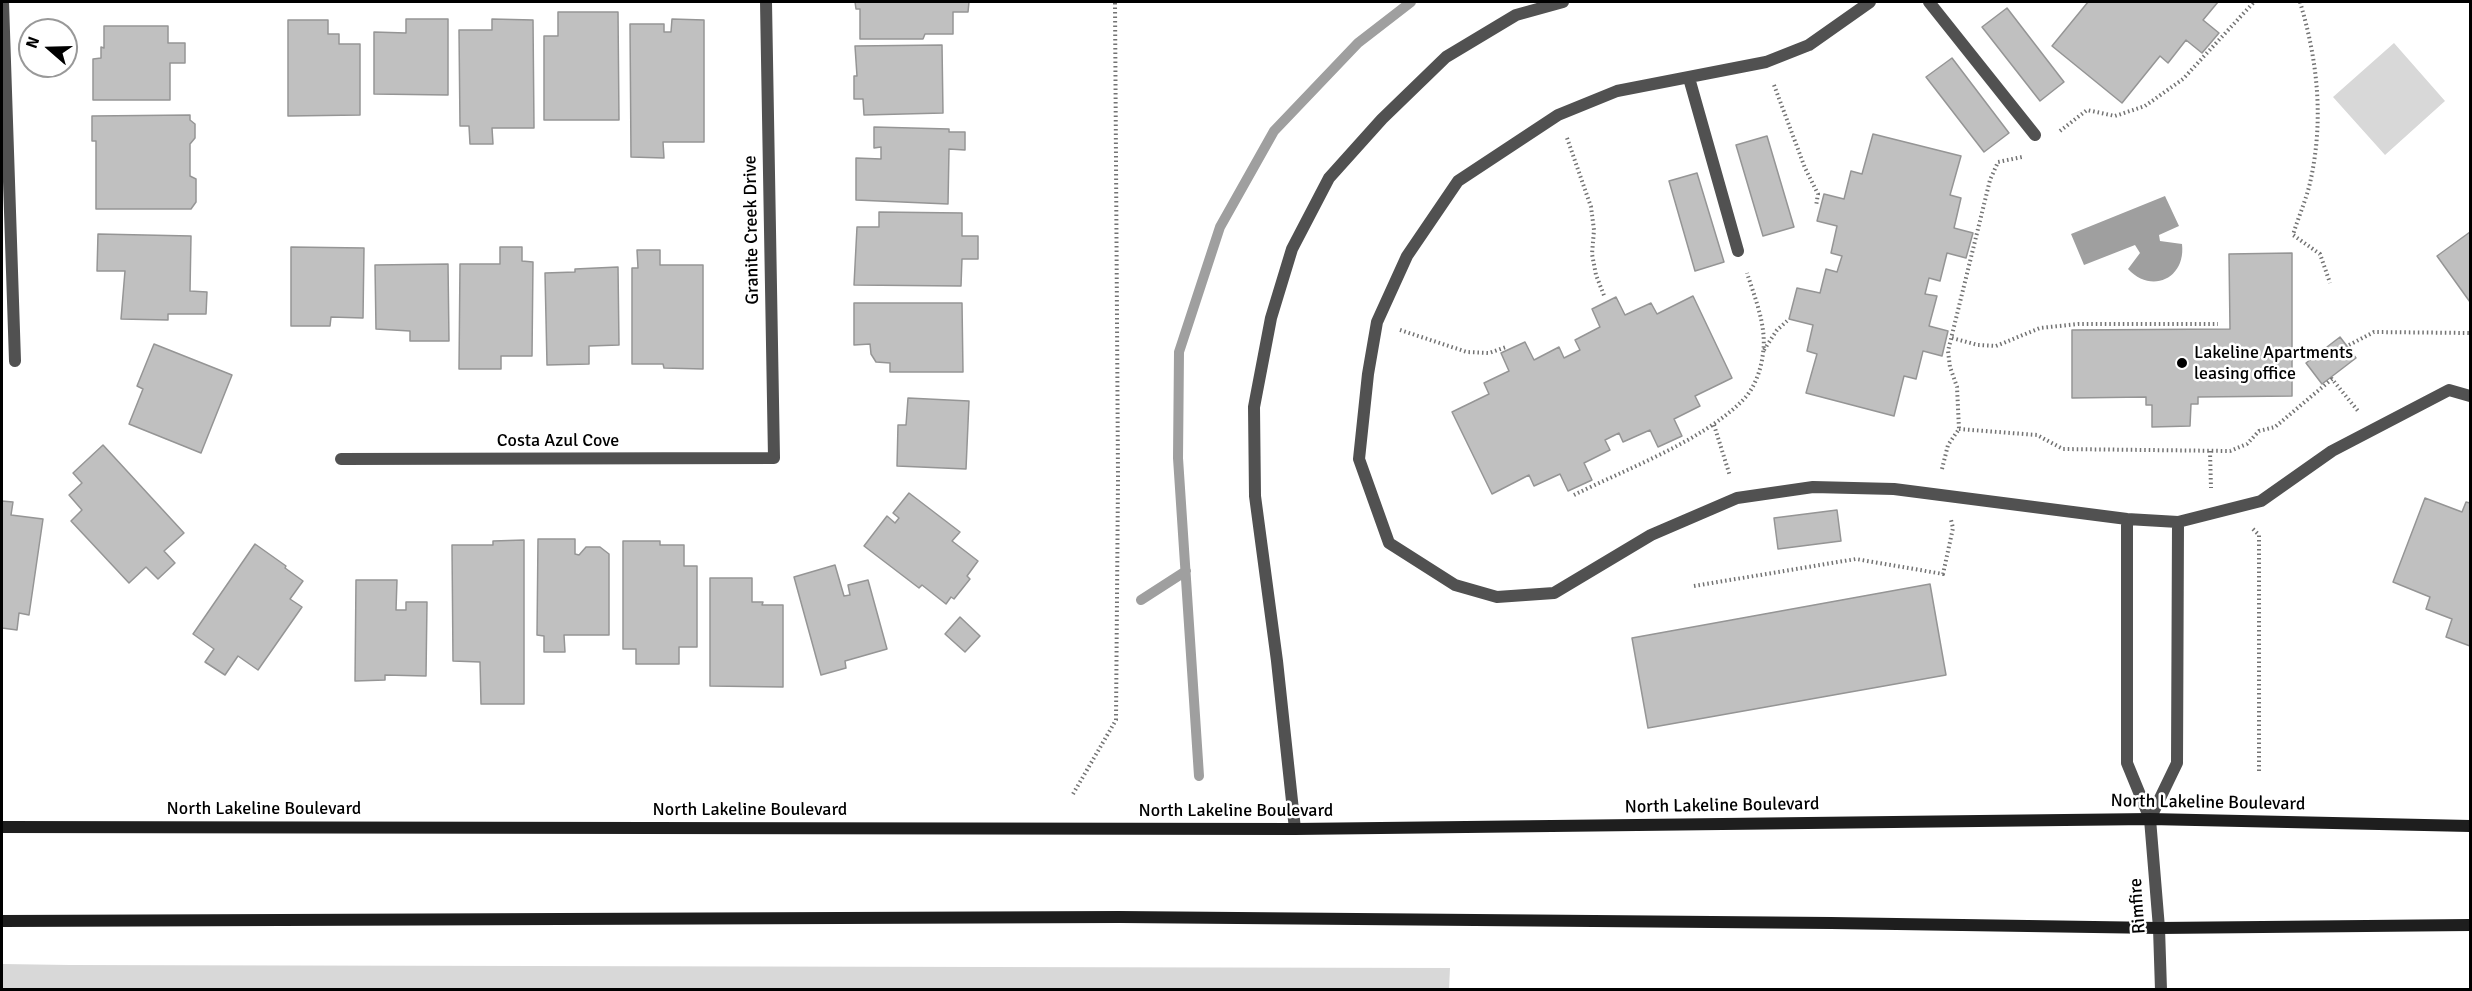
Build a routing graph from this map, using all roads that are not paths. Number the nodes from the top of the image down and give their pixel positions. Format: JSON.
{"nodes":[{"id":1,"x":3,"y":2,"type":"edge"},
{"id":2,"x":766,"y":2,"type":"edge"},
{"id":3,"x":1563,"y":2,"type":"edge"},
{"id":4,"x":1870,"y":2,"type":"edge"},
{"id":5,"x":1929,"y":2,"type":"edge"},
{"id":6,"x":1689,"y":78,"type":"junction"},
{"id":7,"x":2035,"y":135,"type":"dead end"},
{"id":8,"x":1738,"y":251,"type":"road end"},
{"id":9,"x":15,"y":361,"type":"dead end"},
{"id":10,"x":2470,"y":396,"type":"edge"},
{"id":11,"x":774,"y":458,"type":"joint"},
{"id":12,"x":341,"y":459,"type":"dead end"},
{"id":13,"x":2127,"y":519,"type":"junction"},
{"id":14,"x":2178,"y":522,"type":"junction"},
{"id":15,"x":2150,"y":819,"type":"junction"},
{"id":16,"x":2470,"y":826,"type":"edge"},
{"id":17,"x":2,"y":827,"type":"edge"},
{"id":18,"x":1294,"y":829,"type":"junction"},
{"id":19,"x":2,"y":921,"type":"edge"},
{"id":20,"x":2470,"y":926,"type":"edge"},
{"id":21,"x":2159,"y":928,"type":"junction"},
{"id":22,"x":2160,"y":990,"type":"edge"}],
"edges":[{"from":1,"to":9,"type":"street"},
{"from":2,"to":11,"type":"street","name":"Granite Creek Drive"},
{"from":3,"to":18,"type":"street"},
{"from":4,"to":6,"type":"street"},
{"from":5,"to":7,"type":"street"},
{"from":6,"to":8,"type":"street"},
{"from":6,"to":13,"type":"street"},
{"from":10,"to":14,"type":"street"},
{"from":11,"to":12,"type":"street","name":"Costa Azul Cove"},
{"from":13,"to":14,"type":"street"},
{"from":13,"to":15,"type":"street"},
{"from":14,"to":15,"type":"street"},
{"from":15,"to":16,"type":"main road","name":"North Lakeline Boulevard"},
{"from":15,"to":18,"type":"main road","name":"North Lakeline Boulevard"},
{"from":15,"to":21,"type":"street","name":"Rimfire"},
{"from":17,"to":18,"type":"main road","name":"North Lakeline Boulevard"},
{"from":19,"to":21,"type":"main road"},
{"from":20,"to":21,"type":"main road"},
{"from":21,"to":22,"type":"street","name":"Rimfire"}]}
